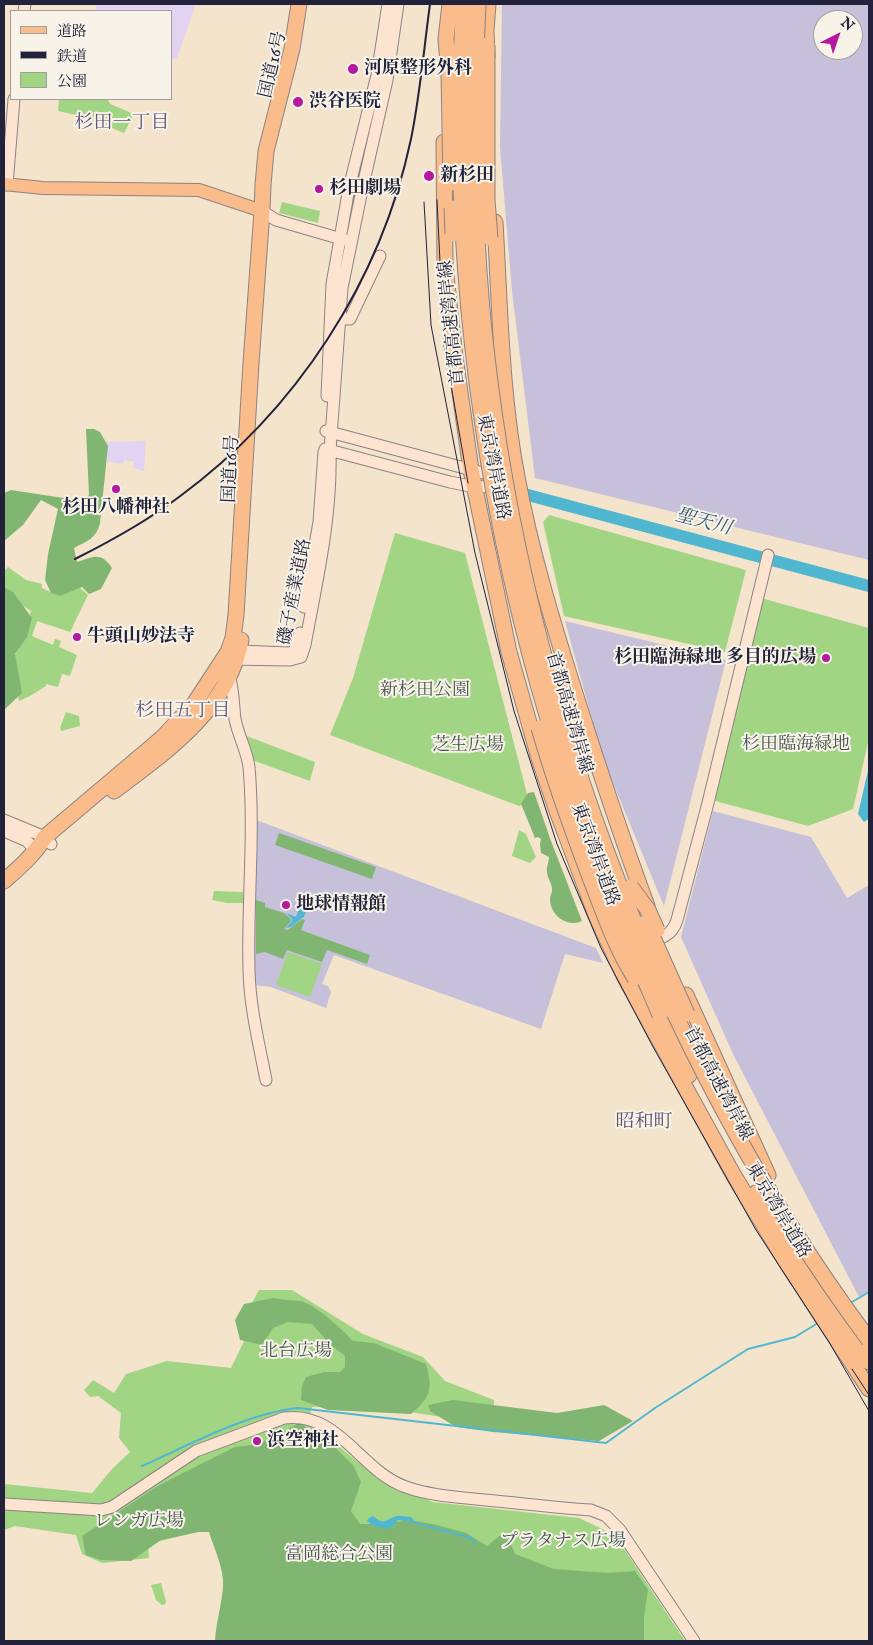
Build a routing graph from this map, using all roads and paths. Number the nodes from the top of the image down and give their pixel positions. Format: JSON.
{"nodes":[{"id":1,"x":299,"y":4,"type":"edge"},
{"id":2,"x":305,"y":4,"type":"edge"},
{"id":3,"x":388,"y":4,"type":"edge"},
{"id":4,"x":398,"y":4,"type":"edge"},
{"id":5,"x":450,"y":4,"type":"edge"},
{"id":6,"x":455,"y":4,"type":"edge"},
{"id":7,"x":464,"y":4,"type":"edge"},
{"id":8,"x":478,"y":4,"type":"edge"},
{"id":9,"x":487,"y":4,"type":"edge"},
{"id":10,"x":449,"y":72,"type":"junction"},
{"id":11,"x":14,"y":100,"type":"edge"},
{"id":12,"x":443,"y":163,"type":"junction"},
{"id":13,"x":491,"y":166,"type":"junction"},
{"id":14,"x":5,"y":185,"type":"edge"},
{"id":15,"x":265,"y":213,"type":"junction"},
{"id":16,"x":340,"y":238,"type":"junction"},
{"id":17,"x":351,"y":243,"type":"junction"},
{"id":18,"x":380,"y":256,"type":"dead end"},
{"id":19,"x":340,"y":319,"type":"junction"},
{"id":20,"x":455,"y":358,"type":"junction"},
{"id":21,"x":503,"y":367,"type":"junction"},
{"id":22,"x":329,"y":432,"type":"junction"},
{"id":23,"x":328,"y":449,"type":"junction"},
{"id":24,"x":472,"y":470,"type":"junction"},
{"id":25,"x":450,"y":482,"type":"junction"},
{"id":26,"x":518,"y":482,"type":"junction"},
{"id":27,"x":475,"y":487,"type":"junction"},
{"id":28,"x":482,"y":519,"type":"junction"},
{"id":29,"x":768,"y":555,"type":"dead end"},
{"id":30,"x":499,"y":601,"type":"junction"},
{"id":31,"x":563,"y":653,"type":"junction"},
{"id":32,"x":233,"y":657,"type":"junction"},
{"id":33,"x":229,"y":675,"type":"junction"},
{"id":34,"x":4,"y":820,"type":"edge"},
{"id":35,"x":4,"y":831,"type":"edge"},
{"id":36,"x":48,"y":841,"type":"junction"},
{"id":37,"x":36,"y":851,"type":"junction"},
{"id":38,"x":4,"y":881,"type":"edge"},
{"id":39,"x":660,"y":939,"type":"junction"},
{"id":40,"x":610,"y":947,"type":"junction"},
{"id":41,"x":660,"y":1014,"type":"junction"},
{"id":42,"x":266,"y":1080,"type":"dead end"},
{"id":43,"x":785,"y":1215,"type":"junction"},
{"id":44,"x":869,"y":1338,"type":"edge"},
{"id":45,"x":869,"y":1362,"type":"edge"},
{"id":46,"x":869,"y":1389,"type":"edge"},
{"id":47,"x":4,"y":1504,"type":"edge"},
{"id":48,"x":694,"y":1641,"type":"edge"}],
"edges":[{"from":1,"to":15,"type":"highway","name":"国道16号"},
{"from":2,"to":15,"type":"highway","name":"国道16号"},
{"from":3,"to":16,"type":"street","name":"磯子産業道路"},
{"from":4,"to":17,"type":"street","name":"磯子産業道路"},
{"from":5,"to":10,"type":"highway","bridge":true},
{"from":6,"to":10,"type":"highway","bridge":true},
{"from":6,"to":12,"type":"highway","name":"東京湾岸道路"},
{"from":7,"to":41,"type":"highway","name":"首都高速湾岸線","bridge":true},
{"from":8,"to":43,"type":"highway","name":"首都高速湾岸線","bridge":true},
{"from":9,"to":13,"type":"highway","name":"東京湾岸道路"},
{"from":9,"to":21,"type":"highway","bridge":true},
{"from":10,"to":20,"type":"highway","bridge":true},
{"from":11,"to":14,"type":"street"},
{"from":12,"to":13,"type":"street"},
{"from":12,"to":20,"type":"highway","name":"東京湾岸道路"},
{"from":13,"to":21,"type":"highway","name":"東京湾岸道路"},
{"from":14,"to":15,"type":"main road"},
{"from":15,"to":16,"type":"street"},
{"from":15,"to":32,"type":"highway","name":"国道16号"},
{"from":16,"to":17,"type":"street"},
{"from":16,"to":22,"type":"street","name":"磯子産業道路"},
{"from":17,"to":19,"type":"street","name":"磯子産業道路"},
{"from":18,"to":19,"type":"street"},
{"from":19,"to":22,"type":"street","name":"磯子産業道路"},
{"from":20,"to":24,"type":"highway","name":"東京湾岸道路"},
{"from":21,"to":26,"type":"highway","name":"東京湾岸道路"},
{"from":22,"to":23,"type":"street","name":"磯子産業道路"},
{"from":22,"to":24,"type":"street"},
{"from":23,"to":25,"type":"street"},
{"from":23,"to":32,"type":"street","name":"磯子産業道路"},
{"from":24,"to":26,"type":"street"},
{"from":24,"to":27,"type":"highway","name":"東京湾岸道路"},
{"from":25,"to":27,"type":"street"},
{"from":25,"to":28,"type":"street"},
{"from":26,"to":27,"type":"street"},
{"from":26,"to":31,"type":"highway","name":"東京湾岸道路"},
{"from":27,"to":28,"type":"highway","name":"東京湾岸道路"},
{"from":28,"to":30,"type":"highway","name":"東京湾岸道路"},
{"from":29,"to":39,"type":"street"},
{"from":30,"to":40,"type":"highway","name":"東京湾岸道路"},
{"from":30,"to":41,"type":"highway","bridge":true},
{"from":31,"to":39,"type":"highway","name":"東京湾岸道路"},
{"from":31,"to":43,"type":"highway","bridge":true},
{"from":32,"to":33,"type":"highway","name":"国道16号"},
{"from":32,"to":36,"type":"highway","name":"国道16号"},
{"from":33,"to":36,"type":"highway","name":"国道16号"},
{"from":33,"to":42,"type":"street"},
{"from":34,"to":36,"type":"street"},
{"from":35,"to":37,"type":"street"},
{"from":36,"to":37,"type":"highway","name":"国道16号"},
{"from":37,"to":38,"type":"highway","name":"国道16号"},
{"from":39,"to":40,"type":"street"},
{"from":39,"to":44,"type":"highway","name":"東京湾岸道路"},
{"from":40,"to":46,"type":"highway","name":"東京湾岸道路"},
{"from":41,"to":45,"type":"highway","name":"首都高速湾岸線"},
{"from":43,"to":44,"type":"highway","name":"首都高速湾岸線","bridge":true},
{"from":47,"to":48,"type":"street"}]}
